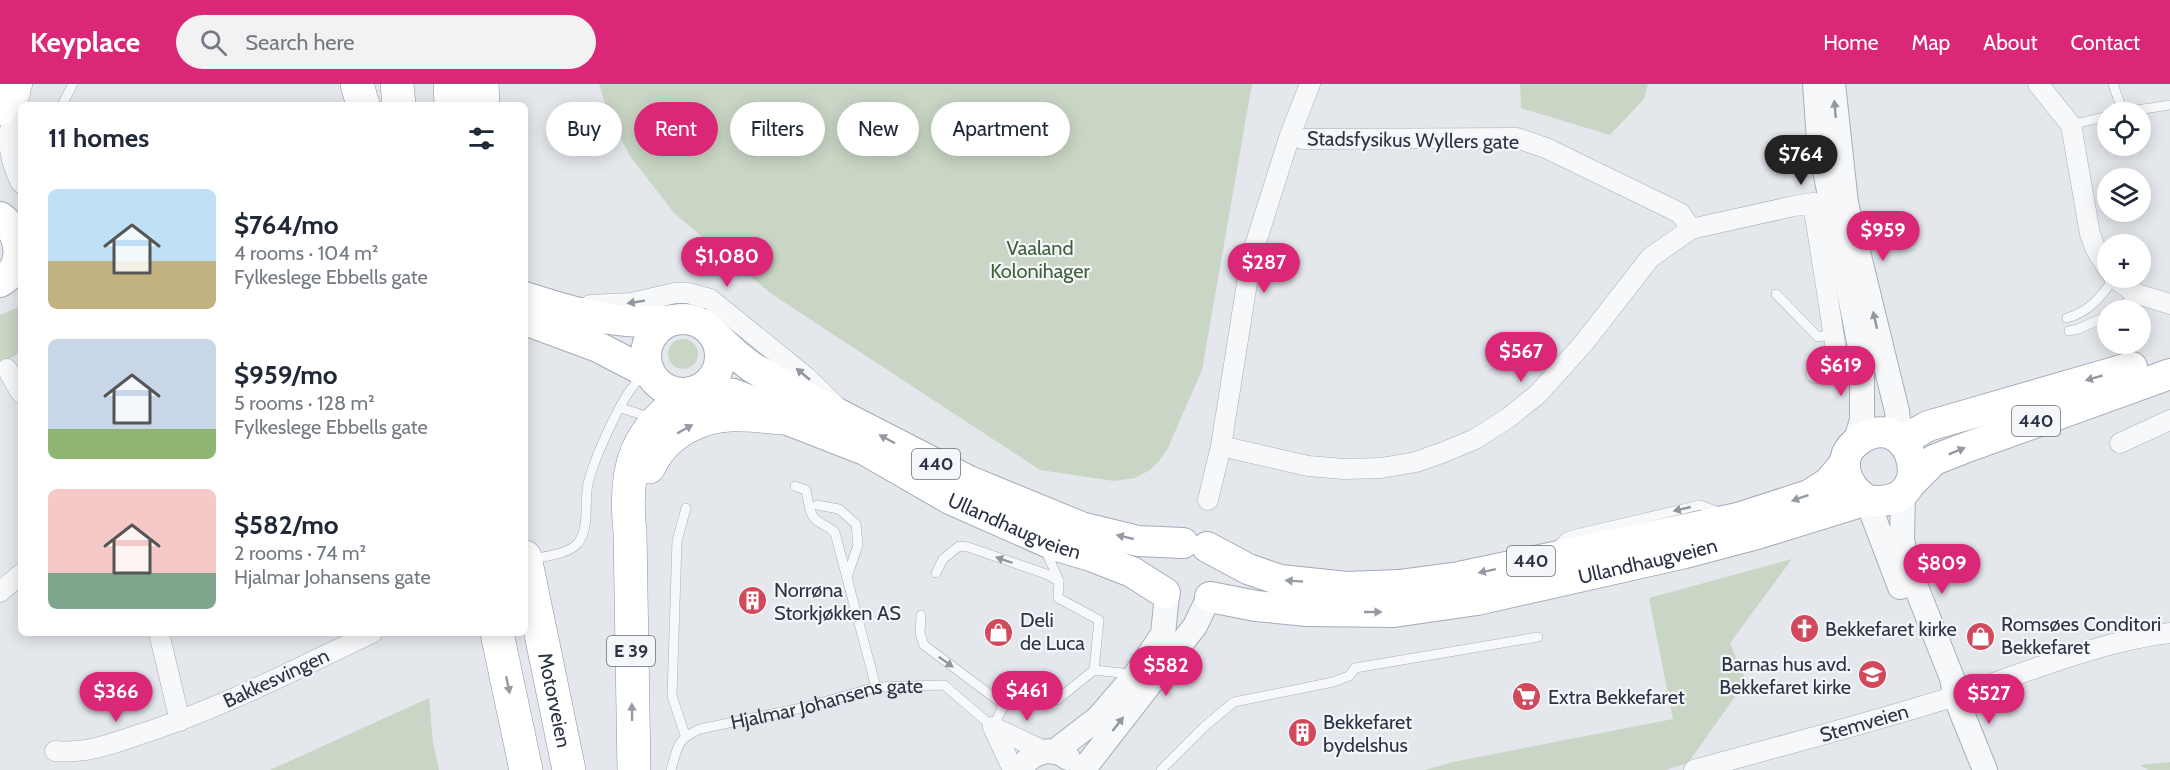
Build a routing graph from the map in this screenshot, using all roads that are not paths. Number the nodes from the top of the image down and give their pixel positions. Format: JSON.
{"nodes":[{"id":1,"x":16,"y":84,"type":"edge"},
{"id":2,"x":23,"y":84,"type":"edge"},
{"id":3,"x":73,"y":84,"type":"edge"},
{"id":4,"x":357,"y":84,"type":"edge"},
{"id":5,"x":398,"y":84,"type":"edge"},
{"id":6,"x":450,"y":84,"type":"edge"},
{"id":7,"x":482,"y":84,"type":"edge"},
{"id":8,"x":1310,"y":84,"type":"edge"},
{"id":9,"x":1815,"y":84,"type":"edge"},
{"id":10,"x":1833,"y":84,"type":"edge"},
{"id":11,"x":2038,"y":84,"type":"edge"},
{"id":12,"x":2113,"y":84,"type":"edge"},
{"id":13,"x":64,"y":102,"type":"edge"},
{"id":14,"x":362,"y":102,"type":"edge"},
{"id":15,"x":399,"y":102,"type":"edge"},
{"id":16,"x":451,"y":102,"type":"edge"},
{"id":17,"x":483,"y":102,"type":"edge"},
{"id":18,"x":2119,"y":102,"type":"edge"},
{"id":19,"x":2170,"y":105,"type":"edge"},
{"id":20,"x":2151,"y":108,"type":"edge"},
{"id":21,"x":0,"y":110,"type":"edge"},
{"id":22,"x":2097,"y":118,"type":"edge"},
{"id":23,"x":2071,"y":124,"type":"junction"},
{"id":24,"x":1290,"y":135,"type":"junction"},
{"id":25,"x":18,"y":177,"type":"edge"},
{"id":26,"x":1831,"y":204,"type":"junction"},
{"id":27,"x":10,"y":222,"type":"edge"},
{"id":28,"x":1691,"y":229,"type":"junction"},
{"id":29,"x":18,"y":243,"type":"edge"},
{"id":30,"x":2097,"y":252,"type":"edge"},
{"id":31,"x":18,"y":259,"type":"edge"},
{"id":32,"x":8,"y":279,"type":"edge"},
{"id":33,"x":2108,"y":288,"type":"edge"},
{"id":34,"x":2128,"y":288,"type":"edge"},
{"id":35,"x":1776,"y":294,"type":"dead end"},
{"id":36,"x":2137,"y":294,"type":"junction"},
{"id":37,"x":528,"y":299,"type":"edge"},
{"id":38,"x":2129,"y":300,"type":"edge"},
{"id":39,"x":2170,"y":304,"type":"edge"},
{"id":40,"x":2067,"y":318,"type":"dead end"},
{"id":41,"x":528,"y":320,"type":"edge"},
{"id":42,"x":560,"y":320,"type":"junction"},
{"id":43,"x":673,"y":320,"type":"junction"},
{"id":44,"x":2097,"y":322,"type":"edge"},
{"id":45,"x":711,"y":331,"type":"junction"},
{"id":46,"x":1833,"y":331,"type":"junction"},
{"id":47,"x":2069,"y":331,"type":"dead end"},
{"id":48,"x":2170,"y":357,"type":"edge"},
{"id":49,"x":9,"y":368,"type":"edge"},
{"id":50,"x":1816,"y":373,"type":"dead end"},
{"id":51,"x":650,"y":374,"type":"junction"},
{"id":52,"x":2170,"y":374,"type":"edge"},
{"id":53,"x":18,"y":387,"type":"edge"},
{"id":54,"x":695,"y":392,"type":"junction"},
{"id":55,"x":621,"y":408,"type":"junction"},
{"id":56,"x":662,"y":415,"type":"junction"},
{"id":57,"x":844,"y":416,"type":"junction"},
{"id":58,"x":783,"y":418,"type":"junction"},
{"id":59,"x":2170,"y":420,"type":"edge"},
{"id":60,"x":1901,"y":440,"type":"junction"},
{"id":61,"x":2120,"y":443,"type":"dead end"},
{"id":62,"x":1221,"y":446,"type":"junction"},
{"id":63,"x":1850,"y":453,"type":"junction"},
{"id":64,"x":795,"y":486,"type":"dead end"},
{"id":65,"x":1907,"y":488,"type":"junction"},
{"id":66,"x":1208,"y":500,"type":"dead end"},
{"id":67,"x":1867,"y":500,"type":"junction"},
{"id":68,"x":817,"y":505,"type":"dead end"},
{"id":69,"x":686,"y":508,"type":"dead end"},
{"id":70,"x":630,"y":532,"type":"junction"},
{"id":71,"x":1037,"y":537,"type":"junction"},
{"id":72,"x":1195,"y":545,"type":"junction"},
{"id":73,"x":528,"y":558,"type":"edge"},
{"id":74,"x":528,"y":573,"type":"edge"},
{"id":75,"x":936,"y":573,"type":"dead end"},
{"id":76,"x":18,"y":577,"type":"edge"},
{"id":77,"x":847,"y":578,"type":"junction"},
{"id":78,"x":1059,"y":581,"type":"junction"},
{"id":79,"x":0,"y":592,"type":"edge"},
{"id":80,"x":1166,"y":594,"type":"junction"},
{"id":81,"x":1209,"y":598,"type":"junction"},
{"id":82,"x":921,"y":615,"type":"dead end"},
{"id":83,"x":2170,"y":633,"type":"edge"},
{"id":84,"x":160,"y":636,"type":"edge"},
{"id":85,"x":366,"y":636,"type":"edge"},
{"id":86,"x":498,"y":636,"type":"edge"},
{"id":87,"x":1538,"y":637,"type":"dead end"},
{"id":88,"x":1094,"y":670,"type":"junction"},
{"id":89,"x":1136,"y":674,"type":"junction"},
{"id":90,"x":876,"y":687,"type":"junction"},
{"id":91,"x":1955,"y":696,"type":"junction"},
{"id":92,"x":1005,"y":705,"type":"junction"},
{"id":93,"x":180,"y":721,"type":"junction"},
{"id":94,"x":993,"y":727,"type":"junction"},
{"id":95,"x":685,"y":735,"type":"junction"},
{"id":96,"x":54,"y":751,"type":"dead end"},
{"id":97,"x":1049,"y":751,"type":"junction"},
{"id":98,"x":525,"y":770,"type":"edge"},
{"id":99,"x":569,"y":770,"type":"edge"},
{"id":100,"x":634,"y":770,"type":"edge"},
{"id":101,"x":671,"y":770,"type":"edge"},
{"id":102,"x":1013,"y":770,"type":"edge"},
{"id":103,"x":1020,"y":770,"type":"edge"},
{"id":104,"x":1076,"y":770,"type":"edge"},
{"id":105,"x":1083,"y":770,"type":"edge"},
{"id":106,"x":1161,"y":770,"type":"edge"},
{"id":107,"x":1694,"y":770,"type":"edge"},
{"id":108,"x":1985,"y":770,"type":"edge"}],
"edges":[{"from":1,"to":21,"type":"highway"},
{"from":2,"to":25,"type":"street"},
{"from":3,"to":13,"type":"lane"},
{"from":4,"to":14,"type":"highway"},
{"from":5,"to":15,"type":"highway"},
{"from":6,"to":16,"type":"highway"},
{"from":7,"to":17,"type":"highway"},
{"from":8,"to":24,"type":"street"},
{"from":9,"to":26,"type":"street"},
{"from":26,"to":10,"type":"street","one_way":true},
{"from":11,"to":23,"type":"street"},
{"from":12,"to":18,"type":"lane"},
{"from":19,"to":20,"type":"lane"},
{"from":22,"to":23,"type":"lane"},
{"from":23,"to":30,"type":"street"},
{"from":24,"to":28,"type":"street","name":"Stadsfysikus Wyllers gate"},
{"from":24,"to":62,"type":"street"},
{"from":26,"to":28,"type":"street"},
{"from":26,"to":46,"type":"street"},
{"from":60,"to":26,"type":"street","one_way":true},
{"from":26,"to":63,"type":"street"},
{"from":27,"to":29,"type":"main road"},
{"from":28,"to":62,"type":"street"},
{"from":31,"to":32,"type":"main road"},
{"from":33,"to":40,"type":"lane"},
{"from":34,"to":36,"type":"street"},
{"from":35,"to":46,"type":"lane"},
{"from":36,"to":38,"type":"lane"},
{"from":36,"to":39,"type":"street"},
{"from":37,"to":42,"type":"main road","number":"440"},
{"from":41,"to":42,"type":"main road","number":"440"},
{"from":42,"to":43,"type":"main road","number":"440"},
{"from":42,"to":51,"type":"main road","number":"440"},
{"from":57,"to":42,"type":"street","name":"Ullandhaugveien","number":"440","one_way":true},
{"from":43,"to":45,"type":"main road","number":"440"},
{"from":43,"to":51,"type":"main road"},
{"from":44,"to":47,"type":"lane"},
{"from":45,"to":54,"type":"main road"},
{"from":45,"to":57,"type":"main road","name":"Ullandhaugveien","number":"440"},
{"from":46,"to":50,"type":"street"},
{"from":48,"to":60,"type":"main road","number":"440","one_way":true},
{"from":49,"to":53,"type":"street"},
{"from":51,"to":54,"type":"main road","number":"440"},
{"from":51,"to":55,"type":"lane"},
{"from":65,"to":52,"type":"main road","number":"440","one_way":true},
{"from":54,"to":56,"type":"highway","number":"E 39"},
{"from":54,"to":58,"type":"main road","name":"Ullandhaugveien","number":"440"},
{"from":55,"to":56,"type":"lane"},
{"from":55,"to":73,"type":"lane"},
{"from":56,"to":70,"type":"highway","number":"E 39"},
{"from":72,"to":57,"type":"main road","name":"Ullandhaugveien","number":"440","one_way":true},
{"from":70,"to":58,"type":"highway","number":"E 39","one_way":true},
{"from":58,"to":71,"type":"main road","name":"Ullandhaugveien","number":"440"},
{"from":59,"to":61,"type":"street"},
{"from":60,"to":63,"type":"main road","number":"440"},
{"from":60,"to":65,"type":"main road"},
{"from":62,"to":66,"type":"street"},
{"from":63,"to":67,"type":"main road"},
{"from":63,"to":72,"type":"main road","name":"Ullandhaugveien","number":"440","one_way":true},
{"from":64,"to":77,"type":"lane"},
{"from":65,"to":67,"type":"main road","number":"440"},
{"from":65,"to":91,"type":"street"},
{"from":81,"to":67,"type":"main road","name":"Ullandhaugveien","number":"440","one_way":true},
{"from":67,"to":91,"type":"street"},
{"from":68,"to":77,"type":"lane"},
{"from":69,"to":95,"type":"lane"},
{"from":100,"to":70,"type":"highway","number":"E 39","one_way":true},
{"from":71,"to":78,"type":"lane"},
{"from":71,"to":80,"type":"main road","name":"Ullandhaugveien","number":"440"},
{"from":72,"to":80,"type":"main road"},
{"from":72,"to":81,"type":"main road"},
{"from":74,"to":99,"type":"highway","name":"Motorveien"},
{"from":78,"to":75,"type":"lane","one_way":true},
{"from":76,"to":79,"type":"street"},
{"from":77,"to":90,"type":"lane"},
{"from":78,"to":88,"type":"lane"},
{"from":80,"to":81,"type":"main road","number":"440"},
{"from":80,"to":89,"type":"street"},
{"from":105,"to":81,"type":"street","one_way":true},
{"from":82,"to":92,"type":"lane","one_way":true},
{"from":83,"to":91,"type":"street","name":"Stemveien"},
{"from":84,"to":93,"type":"street"},
{"from":85,"to":93,"type":"street","name":"Bakkesvingen"},
{"from":86,"to":98,"type":"highway","one_way":true},
{"from":87,"to":106,"type":"lane"},
{"from":88,"to":89,"type":"lane"},
{"from":88,"to":92,"type":"lane"},
{"from":89,"to":97,"type":"street"},
{"from":90,"to":94,"type":"lane","name":"Hjalmar Johansens gate"},
{"from":90,"to":95,"type":"lane","name":"Hjalmar Johansens gate"},
{"from":91,"to":107,"type":"street","name":"Stemveien"},
{"from":91,"to":108,"type":"street"},
{"from":92,"to":94,"type":"lane"},
{"from":93,"to":96,"type":"street","name":"Bakkesvingen"},
{"from":94,"to":97,"type":"street","name":"Hjalmar Johansens gate"},
{"from":94,"to":102,"type":"street","name":"Hjalmar Johansens gate"},
{"from":95,"to":101,"type":"lane"},
{"from":97,"to":103,"type":"street"},
{"from":97,"to":104,"type":"street"}]}
